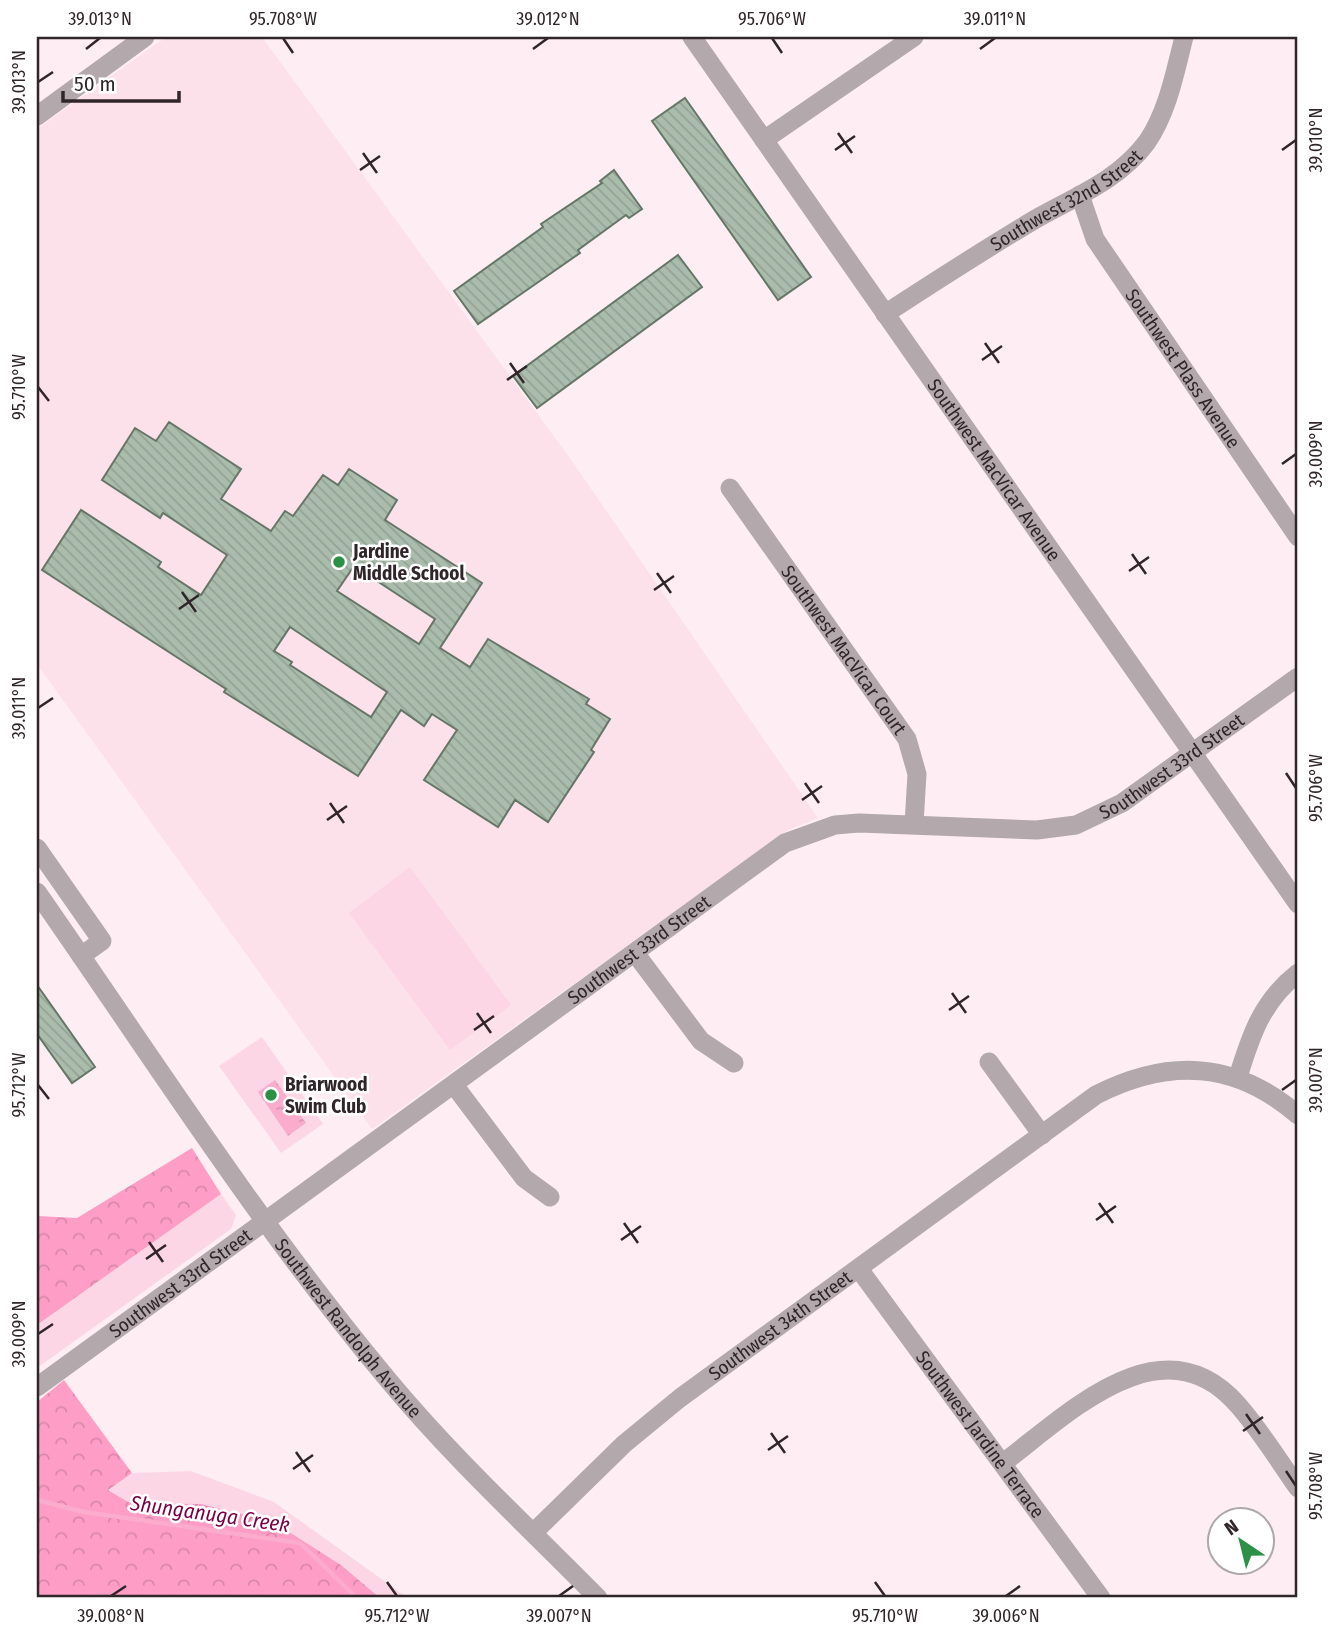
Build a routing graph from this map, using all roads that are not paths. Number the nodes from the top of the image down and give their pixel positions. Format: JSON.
{"nodes":[{"id":1,"x":145,"y":37,"type":"edge"},
{"id":2,"x":692,"y":37,"type":"edge"},
{"id":3,"x":914,"y":37,"type":"edge"},
{"id":4,"x":1184,"y":37,"type":"edge"},
{"id":5,"x":37,"y":116,"type":"edge"},
{"id":6,"x":764,"y":140,"type":"junction"},
{"id":7,"x":1080,"y":195,"type":"junction"},
{"id":8,"x":885,"y":314,"type":"junction"},
{"id":9,"x":730,"y":488,"type":"dead end"},
{"id":10,"x":1298,"y":537,"type":"edge"},
{"id":11,"x":1298,"y":677,"type":"edge"},
{"id":12,"x":1192,"y":753,"type":"junction"},
{"id":13,"x":914,"y":824,"type":"junction"},
{"id":14,"x":37,"y":848,"type":"edge"},
{"id":15,"x":37,"y":892,"type":"edge"},
{"id":16,"x":1298,"y":904,"type":"edge"},
{"id":17,"x":635,"y":953,"type":"junction"},
{"id":18,"x":81,"y":956,"type":"junction"},
{"id":19,"x":1298,"y":973,"type":"edge"},
{"id":20,"x":989,"y":1062,"type":"dead end"},
{"id":21,"x":734,"y":1063,"type":"dead end"},
{"id":22,"x":1238,"y":1077,"type":"junction"},
{"id":23,"x":454,"y":1086,"type":"junction"},
{"id":24,"x":1298,"y":1115,"type":"edge"},
{"id":25,"x":1042,"y":1135,"type":"junction"},
{"id":26,"x":550,"y":1196,"type":"dead end"},
{"id":27,"x":265,"y":1221,"type":"junction"},
{"id":28,"x":859,"y":1269,"type":"junction"},
{"id":29,"x":37,"y":1387,"type":"edge"},
{"id":30,"x":1003,"y":1463,"type":"junction"},
{"id":31,"x":1298,"y":1488,"type":"edge"},
{"id":32,"x":534,"y":1532,"type":"junction"},
{"id":33,"x":598,"y":1598,"type":"edge"},
{"id":34,"x":1101,"y":1598,"type":"edge"}],
"edges":[{"from":1,"to":5,"type":"street"},
{"from":2,"to":6,"type":"street","name":"Southwest MacVicar Avenue"},
{"from":3,"to":6,"type":"street"},
{"from":4,"to":7,"type":"street","name":"Southwest 32nd Street"},
{"from":6,"to":8,"type":"street","name":"Southwest MacVicar Avenue"},
{"from":7,"to":8,"type":"street","name":"Southwest 32nd Street"},
{"from":7,"to":10,"type":"street","name":"Southwest Plass Avenue"},
{"from":8,"to":12,"type":"street","name":"Southwest MacVicar Avenue"},
{"from":9,"to":13,"type":"street","name":"Southwest MacVicar Court"},
{"from":11,"to":12,"type":"street","name":"Southwest 33rd Street"},
{"from":12,"to":13,"type":"street","name":"Southwest 33rd Street"},
{"from":12,"to":16,"type":"street","name":"Southwest MacVicar Avenue"},
{"from":13,"to":17,"type":"street","name":"Southwest 33rd Street"},
{"from":14,"to":18,"type":"street"},
{"from":15,"to":18,"type":"street","name":"Southwest Randolph Avenue"},
{"from":17,"to":21,"type":"street"},
{"from":17,"to":23,"type":"street","name":"Southwest 33rd Street"},
{"from":18,"to":27,"type":"street","name":"Southwest Randolph Avenue"},
{"from":19,"to":22,"type":"street"},
{"from":20,"to":25,"type":"street"},
{"from":22,"to":24,"type":"street"},
{"from":22,"to":25,"type":"street","name":"Southwest 34th Street"},
{"from":23,"to":26,"type":"street"},
{"from":23,"to":27,"type":"street","name":"Southwest 33rd Street"},
{"from":25,"to":28,"type":"street","name":"Southwest 34th Street"},
{"from":27,"to":29,"type":"street","name":"Southwest 33rd Street"},
{"from":27,"to":32,"type":"street","name":"Southwest Randolph Avenue"},
{"from":28,"to":30,"type":"street","name":"Southwest Jardine Terrace"},
{"from":28,"to":32,"type":"street","name":"Southwest 34th Street"},
{"from":30,"to":31,"type":"street"},
{"from":30,"to":34,"type":"street","name":"Southwest Jardine Terrace"},
{"from":32,"to":33,"type":"street","name":"Southwest Randolph Avenue"}]}
